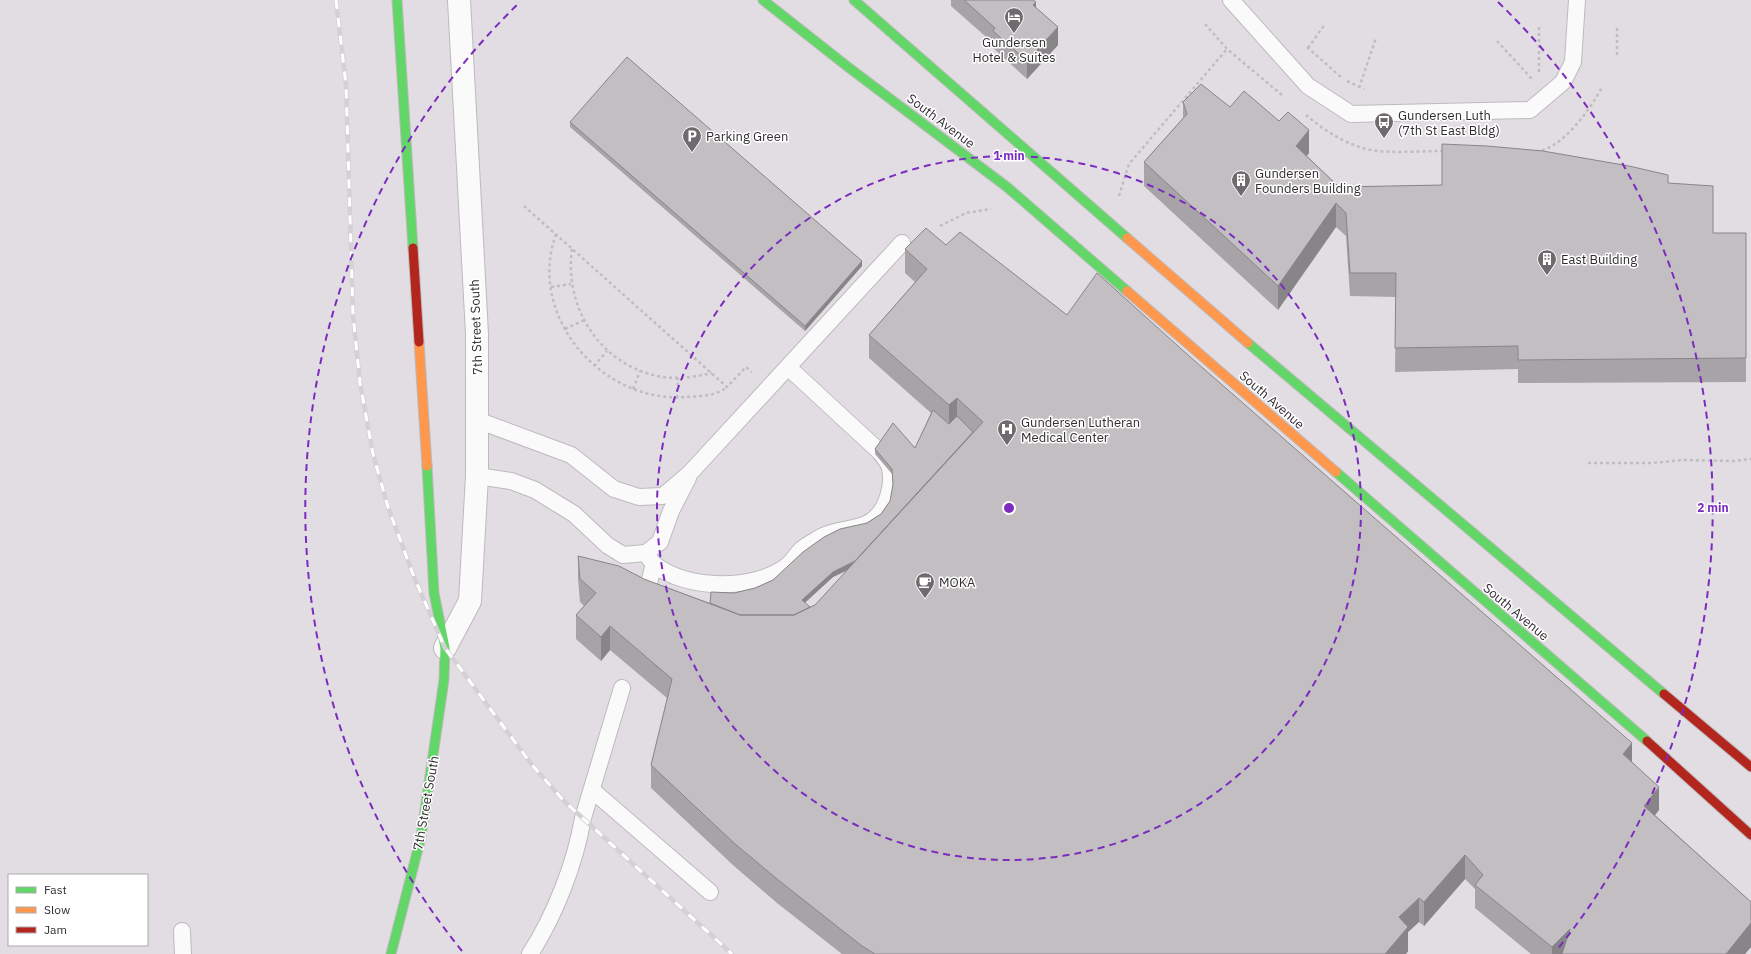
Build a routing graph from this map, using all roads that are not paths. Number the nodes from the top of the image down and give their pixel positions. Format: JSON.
{"nodes":[{"id":1,"x":398,"y":0,"type":"edge"},
{"id":2,"x":459,"y":0,"type":"edge"},
{"id":3,"x":763,"y":0,"type":"edge"},
{"id":4,"x":854,"y":0,"type":"edge"},
{"id":5,"x":1231,"y":0,"type":"edge"},
{"id":6,"x":1577,"y":0,"type":"edge"},
{"id":7,"x":902,"y":243,"type":"dead end"},
{"id":8,"x":789,"y":368,"type":"junction"},
{"id":9,"x":478,"y":420,"type":"junction"},
{"id":10,"x":690,"y":473,"type":"junction"},
{"id":11,"x":477,"y":476,"type":"junction"},
{"id":12,"x":650,"y":558,"type":"junction"},
{"id":13,"x":646,"y":594,"type":"edge"},
{"id":14,"x":445,"y":648,"type":"junction"},
{"id":15,"x":622,"y":688,"type":"dead end"},
{"id":16,"x":1751,"y":767,"type":"edge"},
{"id":17,"x":592,"y":790,"type":"junction"},
{"id":18,"x":1751,"y":835,"type":"edge"},
{"id":19,"x":710,"y":892,"type":"dead end"},
{"id":20,"x":182,"y":931,"type":"dead end"},
{"id":21,"x":183,"y":954,"type":"edge"},
{"id":22,"x":391,"y":954,"type":"edge"},
{"id":23,"x":530,"y":954,"type":"edge"}],
"edges":[{"from":1,"to":14,"type":"main road","name":"7th Street South"},
{"from":2,"to":9,"type":"street","name":"7th Street South"},
{"from":3,"to":18,"type":"main road","name":"South Avenue"},
{"from":4,"to":16,"type":"main road","name":"South Avenue"},
{"from":5,"to":6,"type":"lane"},
{"from":7,"to":8,"type":"lane"},
{"from":8,"to":10,"type":"lane"},
{"from":8,"to":12,"type":"lane"},
{"from":9,"to":10,"type":"lane"},
{"from":9,"to":11,"type":"street","name":"7th Street South"},
{"from":10,"to":12,"type":"lane"},
{"from":11,"to":12,"type":"lane"},
{"from":11,"to":14,"type":"street","name":"7th Street South"},
{"from":12,"to":13,"type":"lane"},
{"from":14,"to":22,"type":"main road","name":"7th Street South"},
{"from":15,"to":17,"type":"lane"},
{"from":17,"to":19,"type":"lane"},
{"from":17,"to":23,"type":"lane"},
{"from":20,"to":21,"type":"lane"}]}
